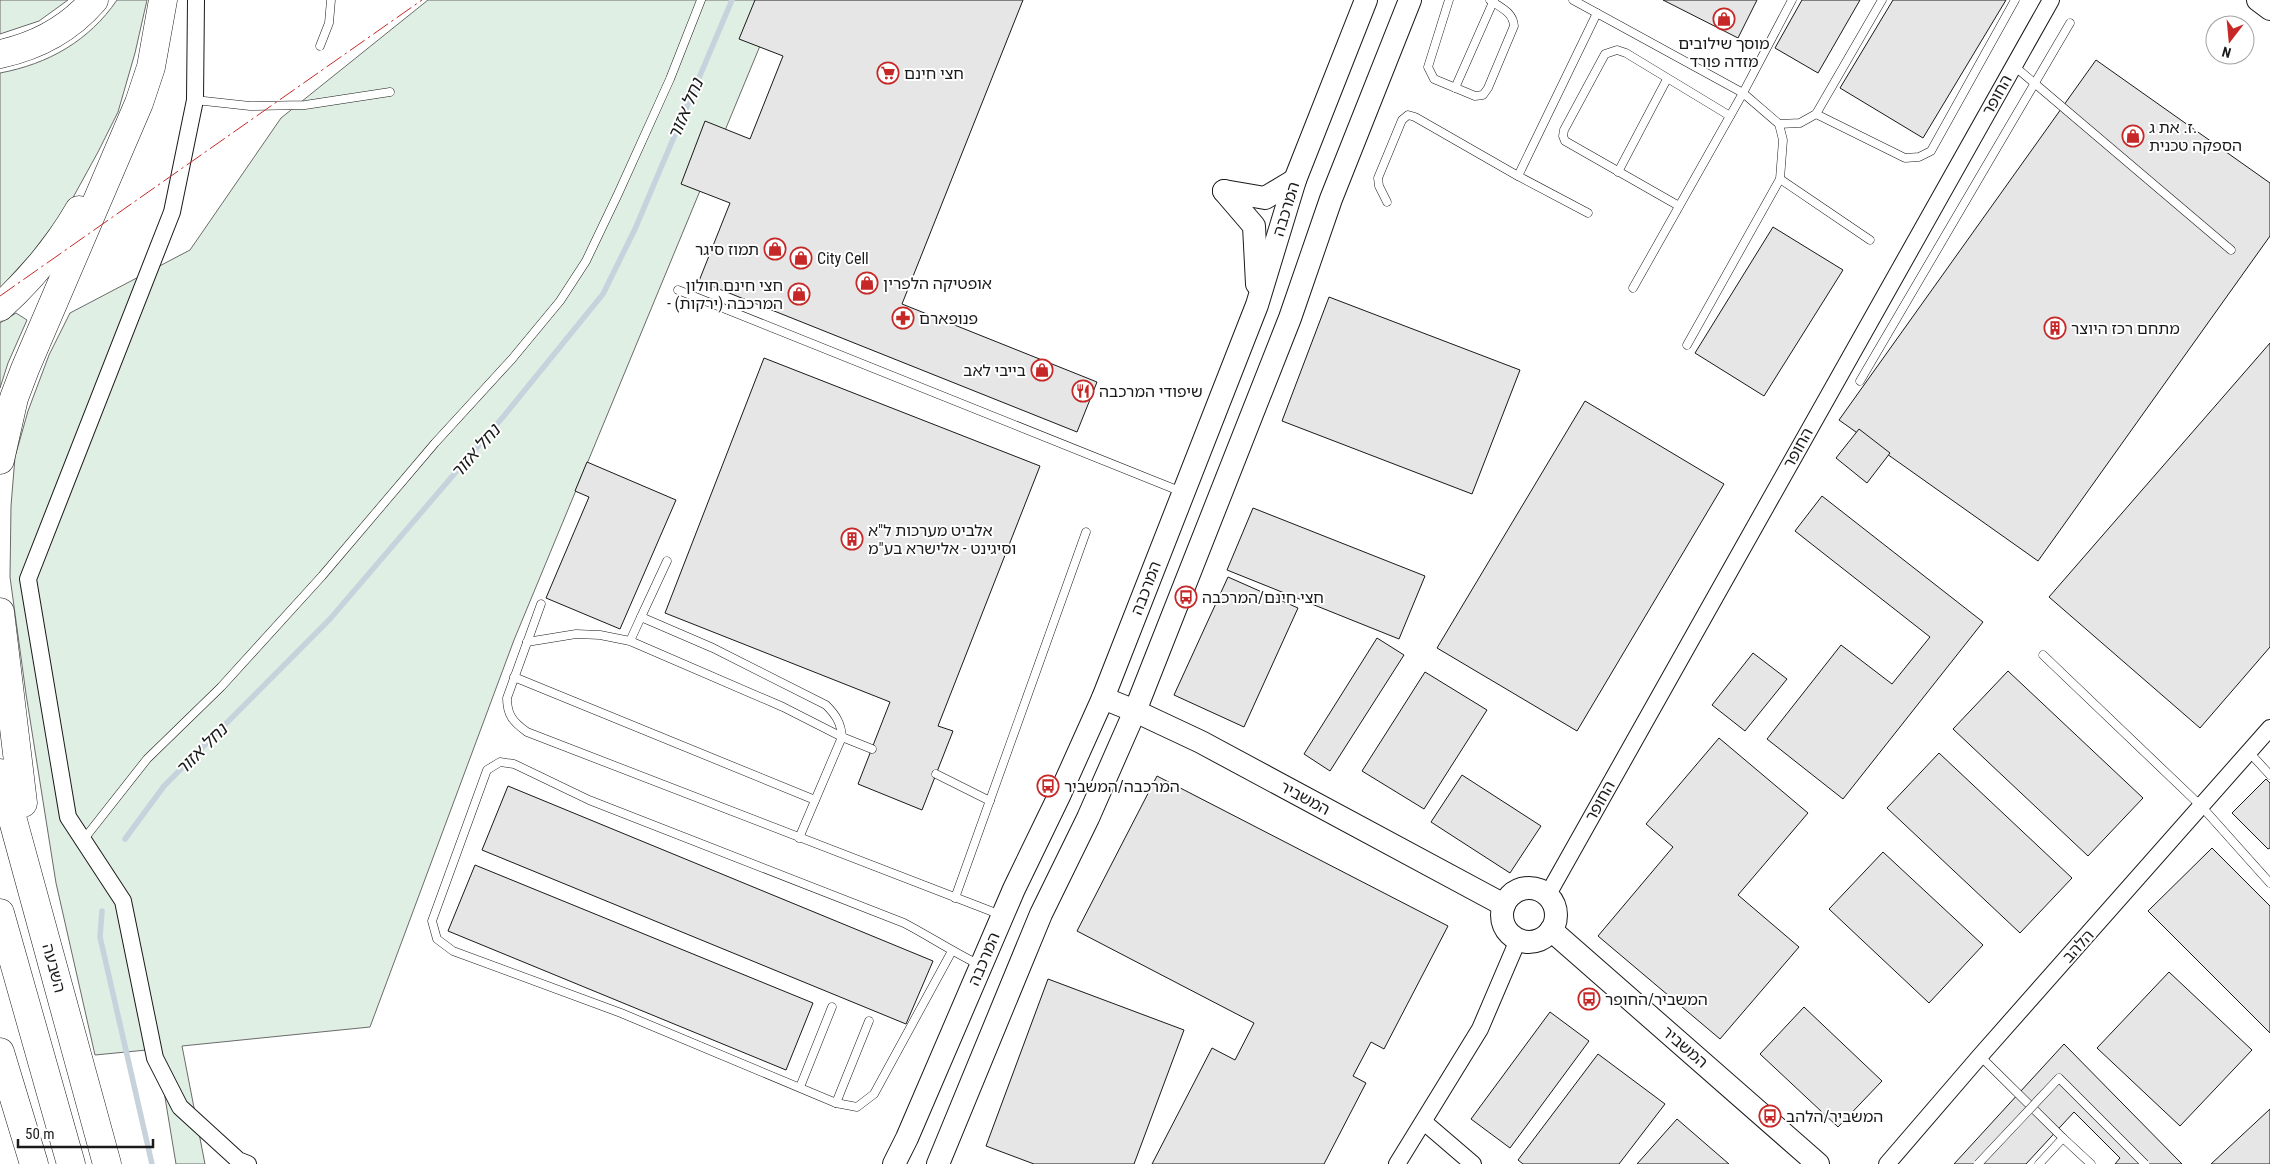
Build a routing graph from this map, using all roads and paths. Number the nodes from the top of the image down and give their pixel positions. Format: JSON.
{"nodes":[{"id":1,"x":94,"y":0,"type":"edge"},
{"id":2,"x":163,"y":0,"type":"edge"},
{"id":3,"x":196,"y":0,"type":"edge"},
{"id":4,"x":331,"y":0,"type":"edge"},
{"id":5,"x":700,"y":0,"type":"edge"},
{"id":6,"x":1366,"y":0,"type":"edge"},
{"id":7,"x":1410,"y":0,"type":"edge"},
{"id":8,"x":1449,"y":0,"type":"edge"},
{"id":9,"x":1573,"y":0,"type":"edge"},
{"id":10,"x":1792,"y":0,"type":"edge"},
{"id":11,"x":1882,"y":0,"type":"edge"},
{"id":12,"x":2015,"y":0,"type":"edge"},
{"id":13,"x":2051,"y":0,"type":"edge"},
{"id":14,"x":2258,"y":0,"type":"edge"},
{"id":15,"x":1492,"y":1,"type":"edge"},
{"id":16,"x":2270,"y":9,"type":"edge"},
{"id":17,"x":1597,"y":13,"type":"junction"},
{"id":18,"x":2070,"y":23,"type":"dead end"},
{"id":19,"x":320,"y":46,"type":"dead end"},
{"id":20,"x":0,"y":54,"type":"edge"},
{"id":21,"x":2013,"y":65,"type":"junction"},
{"id":22,"x":1667,"y":79,"type":"junction"},
{"id":23,"x":2034,"y":83,"type":"junction"},
{"id":24,"x":1455,"y":88,"type":"junction"},
{"id":25,"x":390,"y":92,"type":"dead end"},
{"id":26,"x":1743,"y":93,"type":"junction"},
{"id":27,"x":195,"y":100,"type":"junction"},
{"id":28,"x":139,"y":104,"type":"junction"},
{"id":29,"x":1816,"y":114,"type":"junction"},
{"id":30,"x":1730,"y":116,"type":"junction"},
{"id":31,"x":1779,"y":124,"type":"junction"},
{"id":32,"x":1618,"y":172,"type":"junction"},
{"id":33,"x":1518,"y":176,"type":"junction"},
{"id":34,"x":1780,"y":178,"type":"junction"},
{"id":35,"x":1295,"y":180,"type":"junction"},
{"id":36,"x":1387,"y":202,"type":"dead end"},
{"id":37,"x":1679,"y":206,"type":"junction"},
{"id":38,"x":1588,"y":213,"type":"dead end"},
{"id":39,"x":1870,"y":240,"type":"dead end"},
{"id":40,"x":2231,"y":250,"type":"dead end"},
{"id":41,"x":1633,"y":288,"type":"dead end"},
{"id":42,"x":678,"y":290,"type":"dead end"},
{"id":43,"x":1257,"y":305,"type":"junction"},
{"id":44,"x":0,"y":306,"type":"edge"},
{"id":45,"x":1686,"y":345,"type":"dead end"},
{"id":46,"x":1860,"y":381,"type":"dead end"},
{"id":47,"x":0,"y":460,"type":"edge"},
{"id":48,"x":1183,"y":492,"type":"junction"},
{"id":49,"x":1086,"y":532,"type":"dead end"},
{"id":50,"x":667,"y":561,"type":"dead end"},
{"id":51,"x":541,"y":604,"type":"dead end"},
{"id":52,"x":0,"y":612,"type":"edge"},
{"id":53,"x":641,"y":617,"type":"junction"},
{"id":54,"x":630,"y":641,"type":"junction"},
{"id":55,"x":527,"y":642,"type":"junction"},
{"id":56,"x":2043,"y":655,"type":"dead end"},
{"id":57,"x":514,"y":677,"type":"junction"},
{"id":58,"x":1103,"y":698,"type":"junction"},
{"id":59,"x":1135,"y":711,"type":"junction"},
{"id":60,"x":2270,"y":728,"type":"edge"},
{"id":61,"x":842,"y":738,"type":"junction"},
{"id":62,"x":872,"y":749,"type":"dead end"},
{"id":63,"x":2249,"y":752,"type":"junction"},
{"id":64,"x":0,"y":773,"type":"edge"},
{"id":65,"x":936,"y":774,"type":"dead end"},
{"id":66,"x":2270,"y":775,"type":"edge"},
{"id":67,"x":815,"y":800,"type":"junction"},
{"id":68,"x":990,"y":800,"type":"junction"},
{"id":69,"x":2202,"y":806,"type":"junction"},
{"id":70,"x":799,"y":838,"type":"junction"},
{"id":71,"x":84,"y":839,"type":"junction"},
{"id":72,"x":2270,"y":883,"type":"edge"},
{"id":73,"x":1547,"y":896,"type":"junction"},
{"id":74,"x":955,"y":898,"type":"junction"},
{"id":75,"x":1504,"y":905,"type":"junction"},
{"id":76,"x":38,"y":908,"type":"junction"},
{"id":77,"x":0,"y":913,"type":"edge"},
{"id":78,"x":1002,"y":916,"type":"junction"},
{"id":79,"x":1551,"y":930,"type":"junction"},
{"id":80,"x":1518,"y":940,"type":"junction"},
{"id":81,"x":952,"y":952,"type":"junction"},
{"id":82,"x":981,"y":966,"type":"junction"},
{"id":83,"x":832,"y":1007,"type":"dead end"},
{"id":84,"x":869,"y":1021,"type":"dead end"},
{"id":85,"x":0,"y":1052,"type":"edge"},
{"id":86,"x":1980,"y":1056,"type":"junction"},
{"id":87,"x":800,"y":1087,"type":"junction"},
{"id":88,"x":836,"y":1104,"type":"junction"},
{"id":89,"x":1424,"y":1122,"type":"junction"},
{"id":90,"x":2063,"y":1138,"type":"junction"},
{"id":91,"x":34,"y":1164,"type":"edge"},
{"id":92,"x":71,"y":1164,"type":"edge"},
{"id":93,"x":107,"y":1164,"type":"edge"},
{"id":94,"x":248,"y":1164,"type":"edge"},
{"id":95,"x":894,"y":1164,"type":"edge"},
{"id":96,"x":938,"y":1164,"type":"edge"},
{"id":97,"x":1397,"y":1164,"type":"edge"},
{"id":98,"x":1473,"y":1164,"type":"edge"},
{"id":99,"x":1818,"y":1164,"type":"edge"},
{"id":100,"x":1888,"y":1164,"type":"edge"},
{"id":101,"x":1978,"y":1164,"type":"edge"},
{"id":102,"x":2039,"y":1164,"type":"edge"},
{"id":103,"x":2091,"y":1164,"type":"edge"},
{"id":104,"x":2145,"y":1164,"type":"edge"}],
"edges":[{"from":1,"to":20,"type":"highway"},
{"from":2,"to":28,"type":"highway"},
{"from":3,"to":27,"type":"street"},
{"from":4,"to":19,"type":"lane"},
{"from":5,"to":71,"type":"lane"},
{"from":6,"to":35,"type":"street","name":"המרכבה"},
{"from":7,"to":59,"type":"street"},
{"from":8,"to":24,"type":"lane"},
{"from":9,"to":17,"type":"lane"},
{"from":10,"to":26,"type":"lane"},
{"from":11,"to":29,"type":"lane"},
{"from":12,"to":29,"type":"lane"},
{"from":13,"to":21,"type":"street","name":"החופר"},
{"from":14,"to":16,"type":"street"},
{"from":15,"to":24,"type":"lane"},
{"from":15,"to":24,"type":"lane"},
{"from":17,"to":26,"type":"lane"},
{"from":17,"to":33,"type":"lane"},
{"from":18,"to":23,"type":"lane"},
{"from":21,"to":23,"type":"lane"},
{"from":21,"to":73,"type":"street","name":"החופר"},
{"from":22,"to":30,"type":"lane"},
{"from":22,"to":32,"type":"lane"},
{"from":22,"to":32,"type":"lane"},
{"from":23,"to":40,"type":"lane"},
{"from":23,"to":46,"type":"lane"},
{"from":25,"to":27,"type":"lane"},
{"from":26,"to":30,"type":"lane"},
{"from":26,"to":31,"type":"lane"},
{"from":27,"to":71,"type":"street"},
{"from":28,"to":44,"type":"highway"},
{"from":28,"to":47,"type":"highway"},
{"from":29,"to":31,"type":"lane"},
{"from":30,"to":37,"type":"lane"},
{"from":31,"to":34,"type":"lane"},
{"from":32,"to":37,"type":"lane"},
{"from":33,"to":36,"type":"lane"},
{"from":33,"to":38,"type":"lane"},
{"from":34,"to":39,"type":"lane"},
{"from":34,"to":45,"type":"lane"},
{"from":35,"to":43,"type":"street","name":"המרכבה"},
{"from":35,"to":43,"type":"street"},
{"from":37,"to":41,"type":"lane"},
{"from":42,"to":48,"type":"lane"},
{"from":43,"to":48,"type":"street","name":"המרכבה"},
{"from":48,"to":58,"type":"street","name":"המרכבה"},
{"from":49,"to":68,"type":"lane"},
{"from":50,"to":53,"type":"lane"},
{"from":51,"to":55,"type":"lane"},
{"from":52,"to":76,"type":"highway"},
{"from":53,"to":54,"type":"lane"},
{"from":53,"to":61,"type":"lane"},
{"from":54,"to":55,"type":"lane"},
{"from":54,"to":61,"type":"lane"},
{"from":55,"to":57,"type":"lane"},
{"from":56,"to":69,"type":"lane"},
{"from":57,"to":67,"type":"lane"},
{"from":57,"to":70,"type":"lane"},
{"from":58,"to":59,"type":"street","name":"המשביר"},
{"from":58,"to":78,"type":"street","name":"המרכבה"},
{"from":59,"to":75,"type":"street","name":"המשביר"},
{"from":59,"to":96,"type":"street"},
{"from":60,"to":63,"type":"street","name":"הלהב"},
{"from":61,"to":62,"type":"lane"},
{"from":61,"to":67,"type":"lane"},
{"from":63,"to":66,"type":"lane"},
{"from":63,"to":69,"type":"street","name":"הלהב"},
{"from":64,"to":76,"type":"highway","name":"השבעה"},
{"from":65,"to":68,"type":"lane"},
{"from":67,"to":70,"type":"lane"},
{"from":68,"to":74,"type":"lane"},
{"from":69,"to":72,"type":"lane"},
{"from":69,"to":86,"type":"street","name":"הלהב"},
{"from":70,"to":74,"type":"lane"},
{"from":71,"to":94,"type":"street"},
{"from":73,"to":75,"type":"street"},
{"from":73,"to":79,"type":"street"},
{"from":74,"to":78,"type":"lane"},
{"from":75,"to":80,"type":"street"},
{"from":76,"to":93,"type":"highway","name":"השבעה"},
{"from":77,"to":92,"type":"highway"},
{"from":78,"to":82,"type":"street","name":"המרכבה"},
{"from":79,"to":80,"type":"street"},
{"from":79,"to":99,"type":"street","name":"המשביר"},
{"from":80,"to":89,"type":"street"},
{"from":81,"to":82,"type":"lane"},
{"from":81,"to":87,"type":"lane"},
{"from":81,"to":88,"type":"lane"},
{"from":82,"to":95,"type":"street","name":"המרכבה"},
{"from":83,"to":87,"type":"lane"},
{"from":84,"to":88,"type":"lane"},
{"from":85,"to":91,"type":"highway"},
{"from":86,"to":90,"type":"lane"},
{"from":86,"to":100,"type":"street","name":"הלהב"},
{"from":87,"to":88,"type":"lane"},
{"from":89,"to":97,"type":"street"},
{"from":89,"to":98,"type":"street"},
{"from":90,"to":102,"type":"lane"},
{"from":90,"to":103,"type":"lane"},
{"from":101,"to":104,"type":"lane","bridge":true}]}
